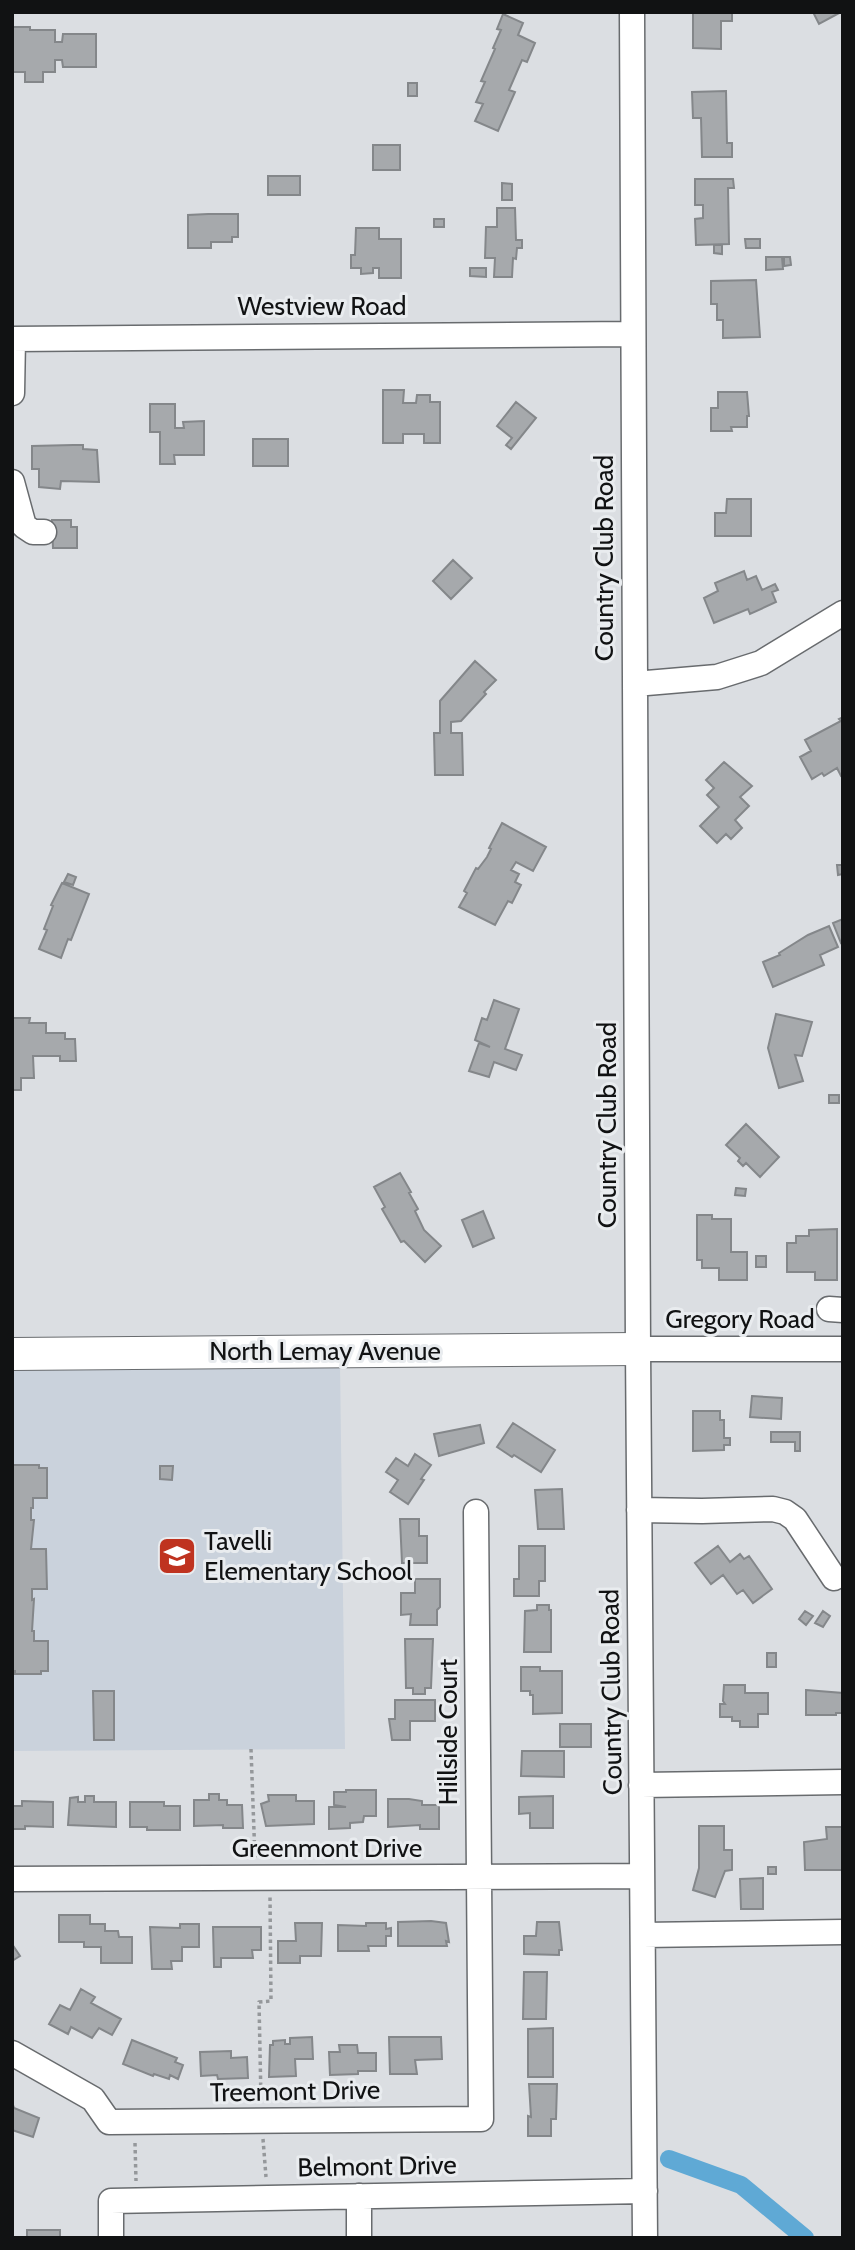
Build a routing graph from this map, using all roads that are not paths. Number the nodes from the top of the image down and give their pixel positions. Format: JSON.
{"nodes":[{"id":1,"x":632,"y":12,"type":"edge"},
{"id":2,"x":633,"y":334,"type":"junction"},
{"id":3,"x":13,"y":339,"type":"edge"},
{"id":4,"x":12,"y":393,"type":"edge"},
{"id":5,"x":12,"y":482,"type":"edge"},
{"id":6,"x":44,"y":532,"type":"dead end"},
{"id":7,"x":843,"y":613,"type":"edge"},
{"id":8,"x":635,"y":684,"type":"junction"},
{"id":9,"x":638,"y":1349,"type":"junction"},
{"id":10,"x":843,"y":1349,"type":"edge"},
{"id":11,"x":12,"y":1353,"type":"edge"},
{"id":12,"x":639,"y":1510,"type":"junction"},
{"id":13,"x":476,"y":1512,"type":"dead end"},
{"id":14,"x":834,"y":1578,"type":"dead end"},
{"id":15,"x":843,"y":1782,"type":"edge"},
{"id":16,"x":641,"y":1785,"type":"junction"},
{"id":17,"x":642,"y":1876,"type":"junction"},
{"id":18,"x":479,"y":1877,"type":"junction"},
{"id":19,"x":12,"y":1879,"type":"edge"},
{"id":20,"x":843,"y":1932,"type":"edge"},
{"id":21,"x":643,"y":1936,"type":"junction"},
{"id":22,"x":12,"y":2053,"type":"edge"},
{"id":23,"x":481,"y":2119,"type":"joint"},
{"id":24,"x":645,"y":2190,"type":"junction"},
{"id":25,"x":359,"y":2196,"type":"junction"},
{"id":26,"x":111,"y":2238,"type":"edge"},
{"id":27,"x":359,"y":2238,"type":"edge"},
{"id":28,"x":645,"y":2238,"type":"edge"}],
"edges":[{"from":1,"to":2,"type":"street","name":"Country Club Road"},
{"from":2,"to":3,"type":"street","name":"Westview Road"},
{"from":2,"to":8,"type":"street","name":"Country Club Road"},
{"from":3,"to":4,"type":"street"},
{"from":5,"to":6,"type":"street"},
{"from":7,"to":8,"type":"street"},
{"from":8,"to":9,"type":"street","name":"Country Club Road"},
{"from":9,"to":10,"type":"street","name":"Gregory Road"},
{"from":9,"to":11,"type":"main road","name":"North Lemay Avenue"},
{"from":9,"to":12,"type":"street","name":"Country Club Road"},
{"from":12,"to":14,"type":"street"},
{"from":12,"to":16,"type":"street","name":"Country Club Road"},
{"from":13,"to":18,"type":"street","name":"Hillside Court"},
{"from":15,"to":16,"type":"street"},
{"from":16,"to":17,"type":"street","name":"Country Club Road"},
{"from":17,"to":18,"type":"street","name":"Greenmont Drive"},
{"from":17,"to":21,"type":"street","name":"Country Club Road"},
{"from":18,"to":19,"type":"street","name":"Greenmont Drive"},
{"from":18,"to":23,"type":"street","name":"Hillside Court"},
{"from":20,"to":21,"type":"street"},
{"from":21,"to":24,"type":"street","name":"Country Club Road"},
{"from":22,"to":23,"type":"street","name":"Treemont Drive"},
{"from":24,"to":25,"type":"street","name":"Belmont Drive"},
{"from":24,"to":28,"type":"street","name":"Country Club Road"},
{"from":25,"to":26,"type":"street","name":"Belmont Drive"},
{"from":25,"to":27,"type":"street"}]}
